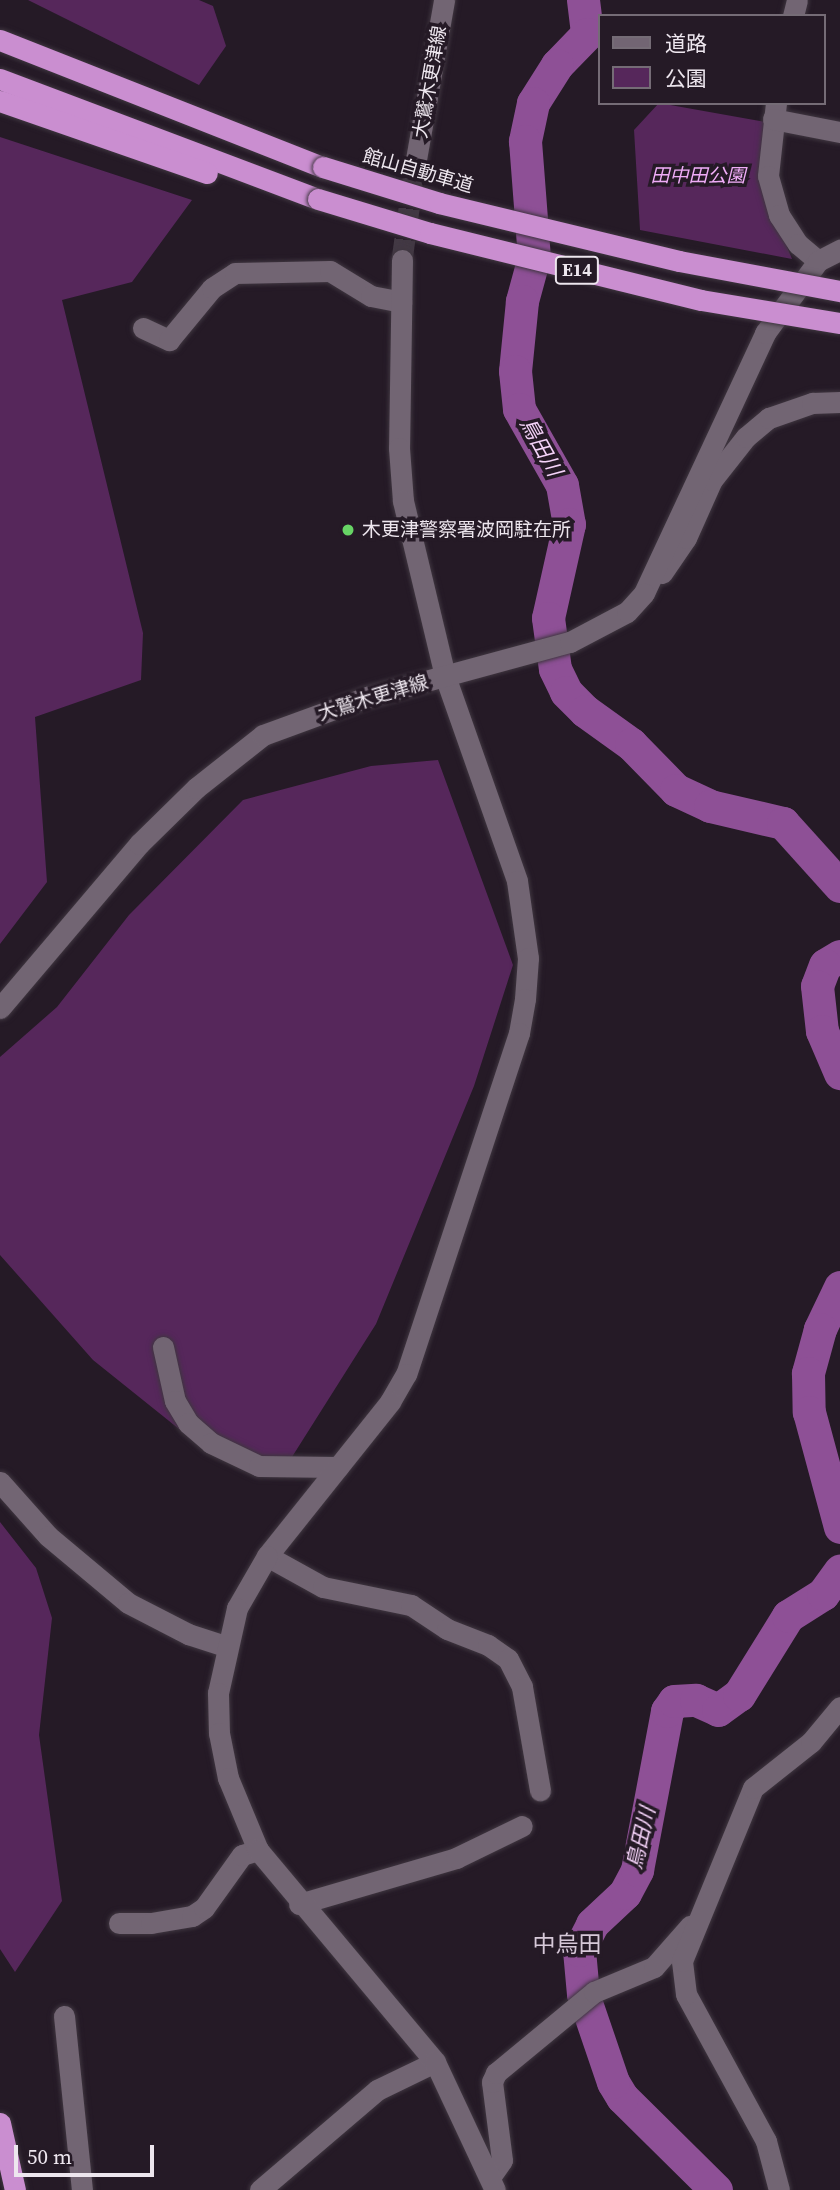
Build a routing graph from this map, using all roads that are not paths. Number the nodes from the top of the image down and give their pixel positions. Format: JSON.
{"nodes":[{"id":1,"x":445,"y":2,"type":"edge"},
{"id":2,"x":0,"y":40,"type":"edge"},
{"id":3,"x":0,"y":79,"type":"edge"},
{"id":4,"x":0,"y":101,"type":"edge"},
{"id":5,"x":774,"y":111,"type":"edge"},
{"id":6,"x":840,"y":132,"type":"edge"},
{"id":7,"x":415,"y":164,"type":"tunnel mouth"},
{"id":8,"x":318,"y":199,"type":"junction"},
{"id":9,"x":840,"y":250,"type":"edge"},
{"id":10,"x":402,"y":260,"type":"tunnel mouth"},
{"id":11,"x":818,"y":261,"type":"junction"},
{"id":12,"x":840,"y":290,"type":"edge"},
{"id":13,"x":401,"y":302,"type":"junction"},
{"id":14,"x":840,"y":323,"type":"edge"},
{"id":15,"x":142,"y":328,"type":"dead end"},
{"id":16,"x":840,"y":402,"type":"edge"},
{"id":17,"x":644,"y":593,"type":"junction"},
{"id":18,"x":445,"y":676,"type":"junction"},
{"id":19,"x":0,"y":1008,"type":"edge"},
{"id":20,"x":163,"y":1347,"type":"dead end"},
{"id":21,"x":338,"y":1467,"type":"junction"},
{"id":22,"x":0,"y":1482,"type":"edge"},
{"id":23,"x":267,"y":1556,"type":"junction"},
{"id":24,"x":225,"y":1646,"type":"junction"},
{"id":25,"x":840,"y":1707,"type":"edge"},
{"id":26,"x":540,"y":1790,"type":"dead end"},
{"id":27,"x":522,"y":1826,"type":"dead end"},
{"id":28,"x":258,"y":1850,"type":"junction"},
{"id":29,"x":299,"y":1904,"type":"junction"},
{"id":30,"x":702,"y":1911,"type":"junction"},
{"id":31,"x":119,"y":1923,"type":"dead end"},
{"id":32,"x":64,"y":2015,"type":"dead end"},
{"id":33,"x":435,"y":2062,"type":"junction"},
{"id":34,"x":0,"y":2123,"type":"edge"},
{"id":35,"x":493,"y":2183,"type":"edge"},
{"id":36,"x":15,"y":2190,"type":"edge"},
{"id":37,"x":82,"y":2190,"type":"edge"},
{"id":38,"x":260,"y":2190,"type":"edge"},
{"id":39,"x":779,"y":2190,"type":"edge"}],
"edges":[{"from":1,"to":7,"type":"street","name":"大鷲木更津線"},
{"from":2,"to":12,"type":"highway","name":"館山自動車道","number":"E14","bridge":true},
{"from":3,"to":8,"type":"highway","number":"E14"},
{"from":4,"to":8,"type":"highway"},
{"from":5,"to":6,"type":"street"},
{"from":5,"to":11,"type":"street"},
{"from":8,"to":14,"type":"highway","number":"E14","bridge":true},
{"from":9,"to":11,"type":"street"},
{"from":10,"to":13,"type":"street","name":"大鷲木更津線"},
{"from":11,"to":17,"type":"street"},
{"from":13,"to":15,"type":"street"},
{"from":13,"to":18,"type":"street","name":"大鷲木更津線"},
{"from":16,"to":17,"type":"street"},
{"from":17,"to":18,"type":"street"},
{"from":18,"to":19,"type":"street","name":"大鷲木更津線"},
{"from":18,"to":21,"type":"street"},
{"from":20,"to":21,"type":"street"},
{"from":21,"to":23,"type":"street"},
{"from":22,"to":24,"type":"street"},
{"from":23,"to":24,"type":"street"},
{"from":23,"to":26,"type":"street"},
{"from":24,"to":28,"type":"street"},
{"from":25,"to":30,"type":"street"},
{"from":27,"to":29,"type":"street"},
{"from":28,"to":29,"type":"street"},
{"from":28,"to":31,"type":"street"},
{"from":29,"to":33,"type":"street"},
{"from":30,"to":35,"type":"street"},
{"from":30,"to":39,"type":"street"},
{"from":32,"to":37,"type":"street"},
{"from":33,"to":35,"type":"street"},
{"from":33,"to":38,"type":"street"},
{"from":34,"to":36,"type":"highway"}]}
